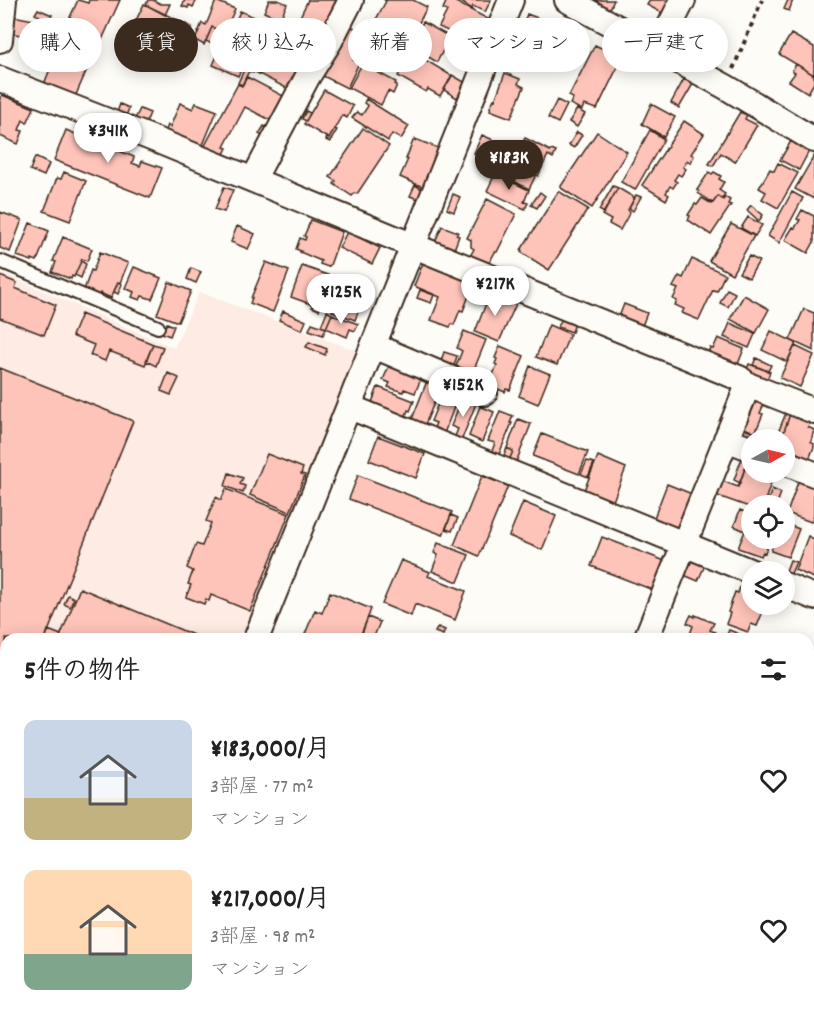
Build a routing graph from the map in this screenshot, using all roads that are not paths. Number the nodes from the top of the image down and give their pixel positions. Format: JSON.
{"nodes":[{"id":1,"x":4,"y":0,"type":"edge"},
{"id":2,"x":351,"y":0,"type":"edge"},
{"id":3,"x":511,"y":0,"type":"edge"},
{"id":4,"x":567,"y":0,"type":"edge"},
{"id":5,"x":682,"y":0,"type":"edge"},
{"id":6,"x":673,"y":18,"type":"edge"},
{"id":7,"x":602,"y":19,"type":"edge"},
{"id":8,"x":0,"y":39,"type":"edge"},
{"id":9,"x":698,"y":72,"type":"edge"},
{"id":10,"x":0,"y":79,"type":"edge"},
{"id":11,"x":814,"y":140,"type":"edge"},
{"id":12,"x":253,"y":180,"type":"junction"},
{"id":13,"x":414,"y":246,"type":"junction"},
{"id":14,"x":0,"y":261,"type":"edge"},
{"id":15,"x":158,"y":327,"type":"dead end"},
{"id":16,"x":374,"y":346,"type":"junction"},
{"id":17,"x":748,"y":385,"type":"junction"},
{"id":18,"x":484,"y":393,"type":"dead end"},
{"id":19,"x":350,"y":407,"type":"junction"},
{"id":20,"x":814,"y":411,"type":"edge"},
{"id":21,"x":726,"y":439,"type":"junction"},
{"id":22,"x":741,"y":445,"type":"edge"},
{"id":23,"x":795,"y":466,"type":"edge"},
{"id":24,"x":814,"y":474,"type":"edge"},
{"id":25,"x":684,"y":545,"type":"junction"},
{"id":26,"x":741,"y":568,"type":"edge"},
{"id":27,"x":795,"y":589,"type":"edge"},
{"id":28,"x":814,"y":597,"type":"edge"},
{"id":29,"x":258,"y":633,"type":"edge"},
{"id":30,"x":647,"y":633,"type":"edge"}],
"edges":[{"from":1,"to":8,"type":"street"},
{"from":2,"to":12,"type":"street"},
{"from":3,"to":13,"type":"street"},
{"from":4,"to":7,"type":"street"},
{"from":5,"to":6,"type":"street"},
{"from":9,"to":11,"type":"street"},
{"from":10,"to":12,"type":"street"},
{"from":12,"to":13,"type":"street"},
{"from":13,"to":16,"type":"street"},
{"from":13,"to":17,"type":"street"},
{"from":14,"to":15,"type":"lane"},
{"from":16,"to":18,"type":"street"},
{"from":16,"to":19,"type":"street"},
{"from":17,"to":20,"type":"street"},
{"from":17,"to":21,"type":"street"},
{"from":19,"to":25,"type":"street"},
{"from":19,"to":29,"type":"street"},
{"from":21,"to":22,"type":"street"},
{"from":21,"to":25,"type":"street"},
{"from":23,"to":24,"type":"street"},
{"from":25,"to":26,"type":"street"},
{"from":25,"to":30,"type":"street"},
{"from":27,"to":28,"type":"street"}]}
